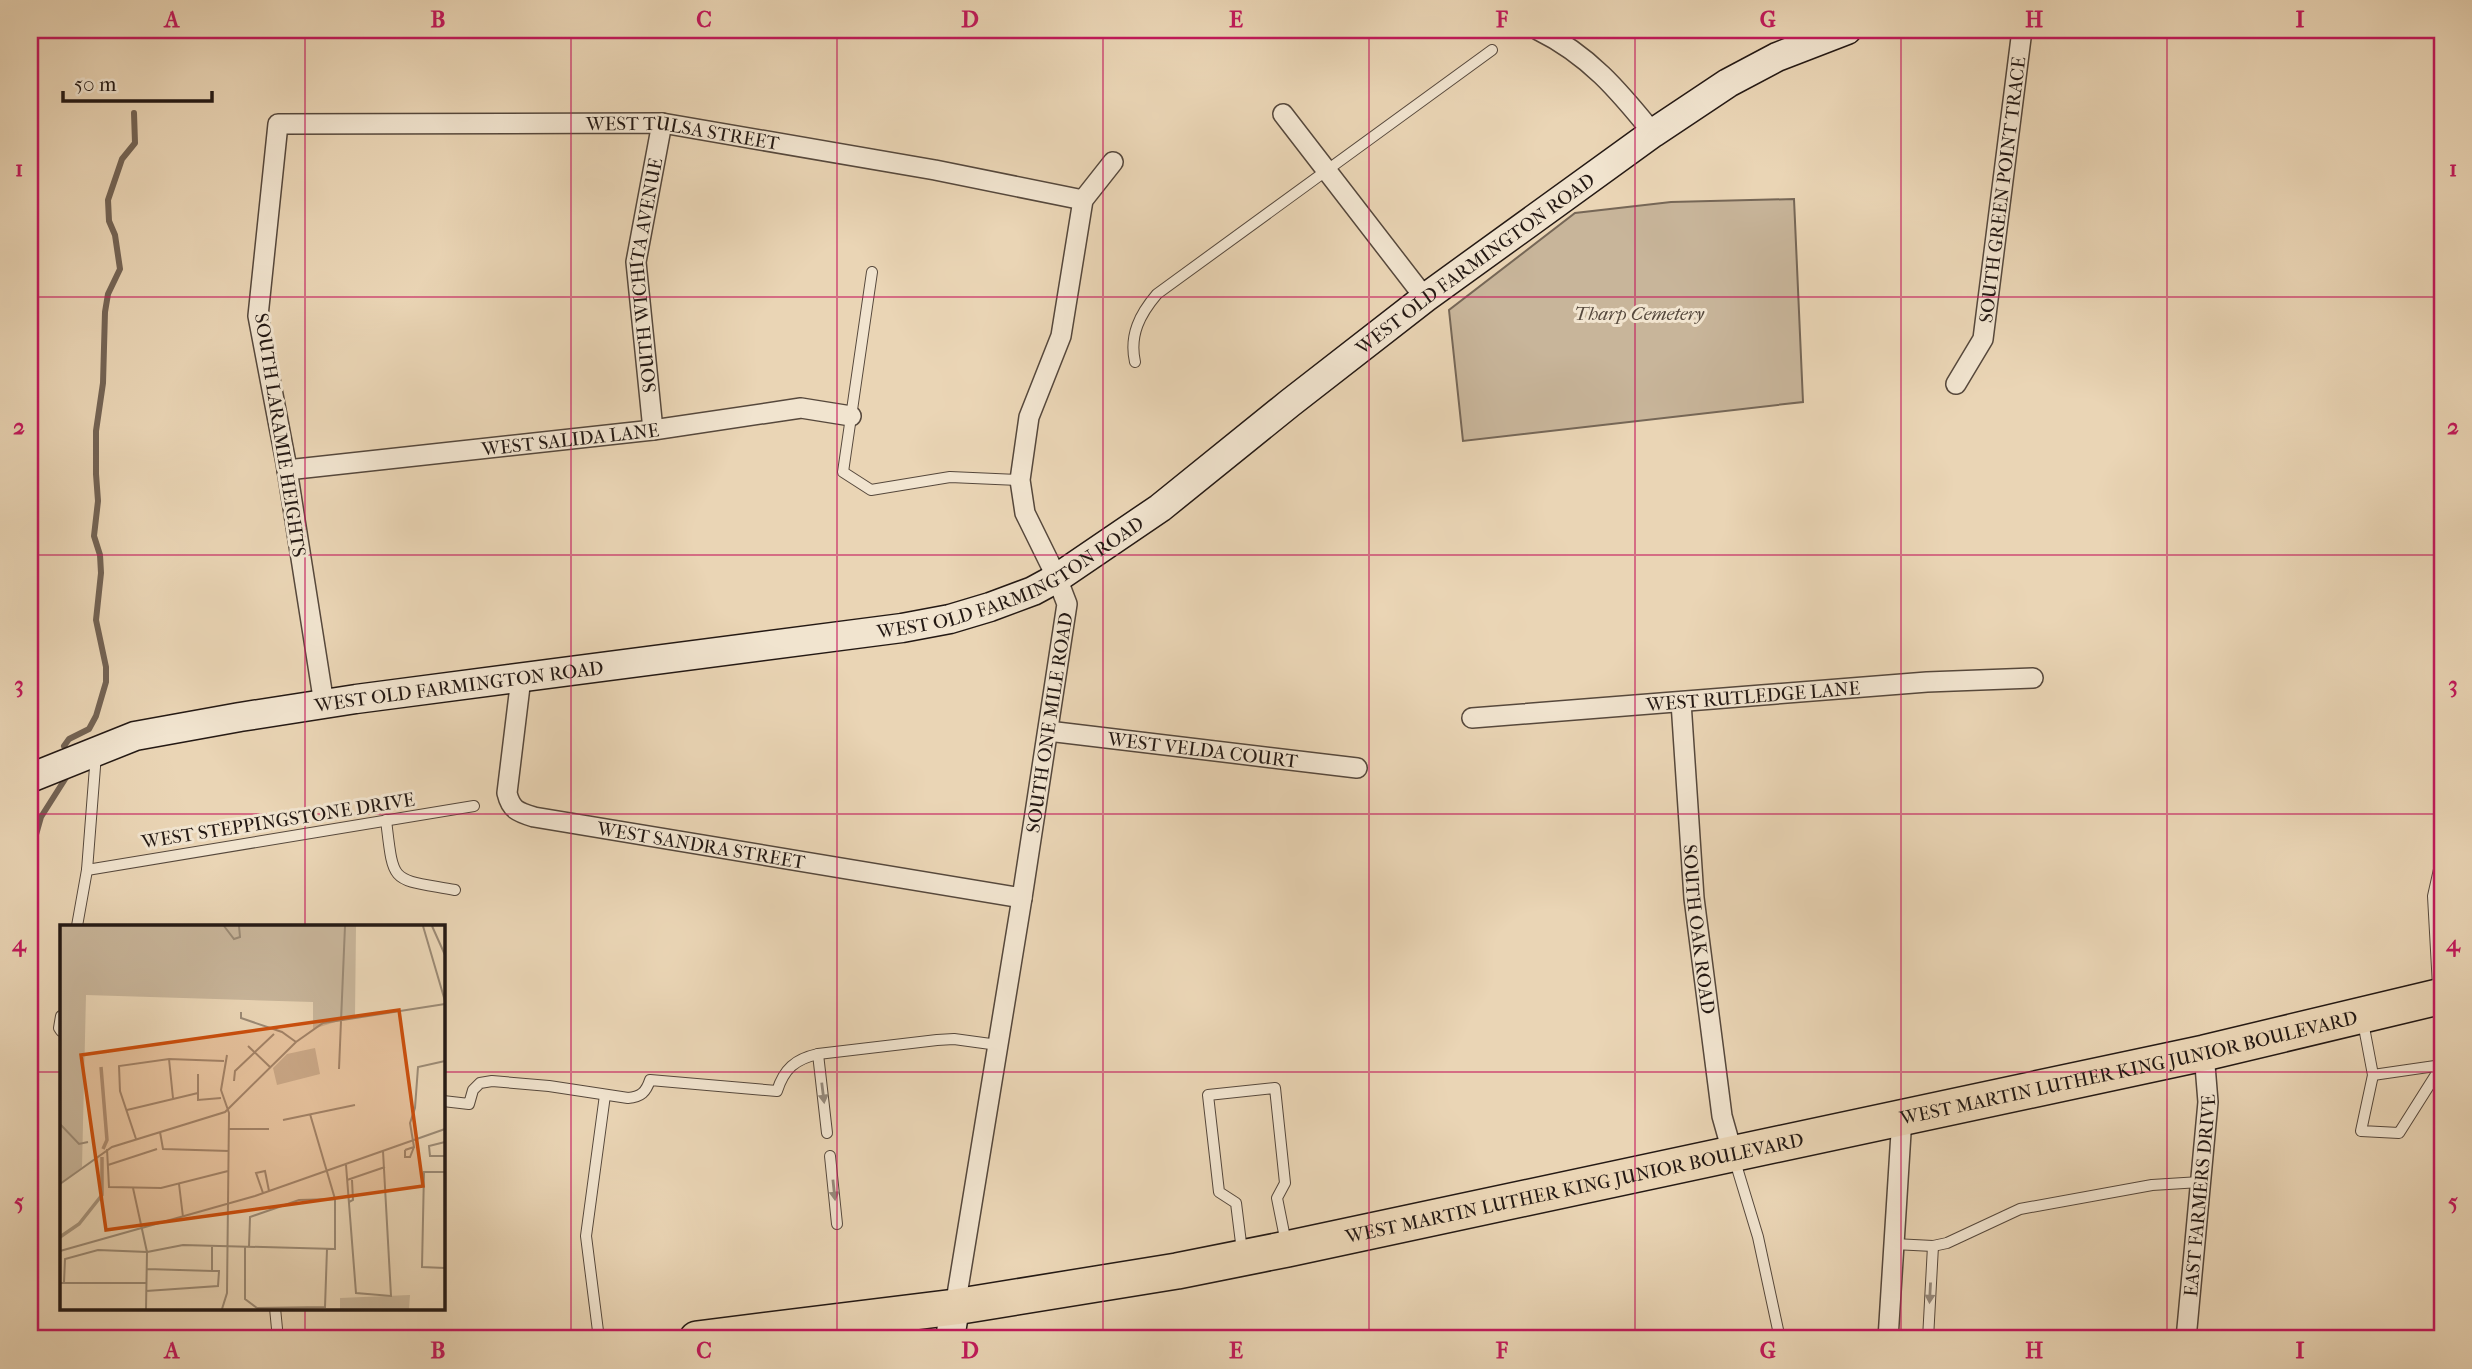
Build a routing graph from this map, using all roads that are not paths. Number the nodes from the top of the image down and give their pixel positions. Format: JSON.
{"nodes":[{"id":1,"x":1538,"y":30,"type":"edge"},
{"id":2,"x":1847,"y":30,"type":"edge"},
{"id":3,"x":2022,"y":30,"type":"edge"},
{"id":4,"x":1492,"y":50,"type":"dead end"},
{"id":5,"x":1283,"y":114,"type":"dead end"},
{"id":6,"x":662,"y":123,"type":"junction"},
{"id":7,"x":278,"y":124,"type":"joint"},
{"id":8,"x":1653,"y":133,"type":"junction"},
{"id":9,"x":1113,"y":162,"type":"dead end"},
{"id":10,"x":1326,"y":170,"type":"junction"},
{"id":11,"x":1083,"y":200,"type":"junction"},
{"id":12,"x":872,"y":272,"type":"dead end"},
{"id":13,"x":1425,"y":298,"type":"junction"},
{"id":14,"x":1135,"y":362,"type":"dead end"},
{"id":15,"x":1956,"y":384,"type":"dead end"},
{"id":16,"x":852,"y":416,"type":"junction"},
{"id":17,"x":653,"y":430,"type":"junction"},
{"id":18,"x":287,"y":470,"type":"junction"},
{"id":19,"x":1020,"y":480,"type":"junction"},
{"id":20,"x":1057,"y":578,"type":"junction"},
{"id":21,"x":521,"y":678,"type":"junction"},
{"id":22,"x":2033,"y":678,"type":"dead end"},
{"id":23,"x":1681,"y":702,"type":"junction"},
{"id":24,"x":324,"y":704,"type":"junction"},
{"id":25,"x":1472,"y":718,"type":"dead end"},
{"id":26,"x":1048,"y":731,"type":"junction"},
{"id":27,"x":96,"y":750,"type":"junction"},
{"id":28,"x":1357,"y":768,"type":"dead end"},
{"id":29,"x":30,"y":778,"type":"edge"},
{"id":30,"x":474,"y":806,"type":"dead end"},
{"id":31,"x":386,"y":820,"type":"junction"},
{"id":32,"x":2442,"y":856,"type":"edge"},
{"id":33,"x":87,"y":870,"type":"junction"},
{"id":34,"x":455,"y":890,"type":"dead end"},
{"id":35,"x":1022,"y":898,"type":"junction"},
{"id":36,"x":77,"y":925,"type":"edge"},
{"id":37,"x":2441,"y":996,"type":"edge"},
{"id":38,"x":2362,"y":1014,"type":"junction"},
{"id":39,"x":998,"y":1045,"type":"junction"},
{"id":40,"x":2203,"y":1053,"type":"junction"},
{"id":41,"x":818,"y":1054,"type":"junction"},
{"id":42,"x":2442,"y":1059,"type":"edge"},
{"id":43,"x":2442,"y":1065,"type":"edge"},
{"id":44,"x":2373,"y":1075,"type":"junction"},
{"id":45,"x":605,"y":1095,"type":"junction"},
{"id":46,"x":444,"y":1101,"type":"edge"},
{"id":47,"x":1902,"y":1117,"type":"junction"},
{"id":48,"x":827,"y":1133,"type":"dead end"},
{"id":49,"x":1733,"y":1154,"type":"junction"},
{"id":50,"x":830,"y":1156,"type":"dead end"},
{"id":51,"x":2200,"y":1182,"type":"junction"},
{"id":52,"x":837,"y":1224,"type":"dead end"},
{"id":53,"x":1894,"y":1244,"type":"junction"},
{"id":54,"x":1933,"y":1246,"type":"junction"},
{"id":55,"x":1287,"y":1250,"type":"junction"},
{"id":56,"x":1242,"y":1258,"type":"junction"},
{"id":57,"x":275,"y":1310,"type":"edge"},
{"id":58,"x":862,"y":1319,"type":"junction"},
{"id":59,"x":953,"y":1323,"type":"edge"},
{"id":60,"x":278,"y":1339,"type":"edge"},
{"id":61,"x":599,"y":1339,"type":"edge"},
{"id":62,"x":697,"y":1339,"type":"edge"},
{"id":63,"x":891,"y":1339,"type":"edge"},
{"id":64,"x":1780,"y":1339,"type":"edge"},
{"id":65,"x":1888,"y":1339,"type":"edge"},
{"id":66,"x":1928,"y":1339,"type":"edge"},
{"id":67,"x":2186,"y":1339,"type":"edge"}],
"edges":[{"from":1,"to":8,"type":"street"},
{"from":2,"to":8,"type":"street","name":"WEST OLD FARMINGTON ROAD"},
{"from":3,"to":15,"type":"street","name":"SOUTH GREEN POINT TRACE"},
{"from":4,"to":10,"type":"lane"},
{"from":5,"to":10,"type":"street"},
{"from":6,"to":7,"type":"street","name":"WEST TULSA STREET"},
{"from":6,"to":11,"type":"street","name":"WEST TULSA STREET"},
{"from":6,"to":17,"type":"street","name":"SOUTH WICHITA AVENUE"},
{"from":7,"to":18,"type":"street","name":"SOUTH LARAMIE HEIGHTS"},
{"from":8,"to":13,"type":"street","name":"WEST OLD FARMINGTON ROAD"},
{"from":9,"to":11,"type":"street","name":"SOUTH ONE MILE ROAD"},
{"from":10,"to":13,"type":"street"},
{"from":10,"to":14,"type":"lane"},
{"from":11,"to":19,"type":"street","name":"SOUTH ONE MILE ROAD"},
{"from":12,"to":16,"type":"lane"},
{"from":13,"to":20,"type":"street","name":"WEST OLD FARMINGTON ROAD"},
{"from":16,"to":17,"type":"street","name":"WEST SALIDA LANE"},
{"from":16,"to":19,"type":"lane"},
{"from":17,"to":18,"type":"street","name":"WEST SALIDA LANE"},
{"from":18,"to":24,"type":"street","name":"SOUTH LARAMIE HEIGHTS"},
{"from":19,"to":20,"type":"street","name":"SOUTH ONE MILE ROAD"},
{"from":20,"to":21,"type":"street","name":"WEST OLD FARMINGTON ROAD"},
{"from":20,"to":26,"type":"street","name":"SOUTH ONE MILE ROAD"},
{"from":21,"to":24,"type":"street","name":"WEST OLD FARMINGTON ROAD"},
{"from":21,"to":35,"type":"street","name":"WEST SANDRA STREET"},
{"from":22,"to":23,"type":"street","name":"WEST RUTLEDGE LANE"},
{"from":23,"to":25,"type":"street","name":"WEST RUTLEDGE LANE"},
{"from":23,"to":49,"type":"street","name":"SOUTH OAK ROAD"},
{"from":24,"to":27,"type":"street","name":"WEST OLD FARMINGTON ROAD"},
{"from":26,"to":28,"type":"street","name":"WEST VELDA COURT"},
{"from":26,"to":35,"type":"street","name":"SOUTH ONE MILE ROAD"},
{"from":27,"to":29,"type":"street","name":"WEST OLD FARMINGTON ROAD"},
{"from":27,"to":33,"type":"lane"},
{"from":30,"to":31,"type":"lane","name":"WEST STEPPINGSTONE DRIVE"},
{"from":31,"to":33,"type":"lane","name":"WEST STEPPINGSTONE DRIVE"},
{"from":31,"to":34,"type":"lane"},
{"from":32,"to":37,"type":"lane"},
{"from":33,"to":36,"type":"lane"},
{"from":35,"to":39,"type":"street","name":"SOUTH ONE MILE ROAD"},
{"from":37,"to":38,"type":"highway","name":"WEST MARTIN LUTHER KING JUNIOR BOULEVARD"},
{"from":37,"to":42,"type":"lane"},
{"from":38,"to":40,"type":"highway","name":"WEST MARTIN LUTHER KING JUNIOR BOULEVARD"},
{"from":38,"to":44,"type":"lane"},
{"from":39,"to":41,"type":"lane"},
{"from":39,"to":59,"type":"street","name":"SOUTH ONE MILE ROAD"},
{"from":40,"to":47,"type":"highway","name":"WEST MARTIN LUTHER KING JUNIOR BOULEVARD"},
{"from":40,"to":51,"type":"street","name":"EAST FARMERS DRIVE"},
{"from":41,"to":45,"type":"lane"},
{"from":41,"to":48,"type":"lane","one_way":true},
{"from":43,"to":44,"type":"lane"},
{"from":43,"to":44,"type":"lane"},
{"from":45,"to":46,"type":"lane"},
{"from":45,"to":61,"type":"lane"},
{"from":47,"to":49,"type":"highway","name":"WEST MARTIN LUTHER KING JUNIOR BOULEVARD"},
{"from":47,"to":53,"type":"street"},
{"from":49,"to":55,"type":"highway","name":"WEST MARTIN LUTHER KING JUNIOR BOULEVARD"},
{"from":49,"to":64,"type":"lane"},
{"from":50,"to":52,"type":"lane","one_way":true},
{"from":51,"to":54,"type":"lane"},
{"from":51,"to":67,"type":"street","name":"EAST FARMERS DRIVE"},
{"from":53,"to":54,"type":"lane"},
{"from":53,"to":65,"type":"street"},
{"from":54,"to":66,"type":"lane","one_way":true},
{"from":55,"to":56,"type":"highway","name":"WEST MARTIN LUTHER KING JUNIOR BOULEVARD"},
{"from":55,"to":56,"type":"lane"},
{"from":56,"to":59,"type":"highway","name":"WEST MARTIN LUTHER KING JUNIOR BOULEVARD"},
{"from":57,"to":60,"type":"lane"},
{"from":58,"to":59,"type":"highway","name":"WEST MARTIN LUTHER KING JUNIOR BOULEVARD"},
{"from":58,"to":62,"type":"highway","name":"WEST MARTIN LUTHER KING JUNIOR BOULEVARD"},
{"from":58,"to":63,"type":"main road"}]}
